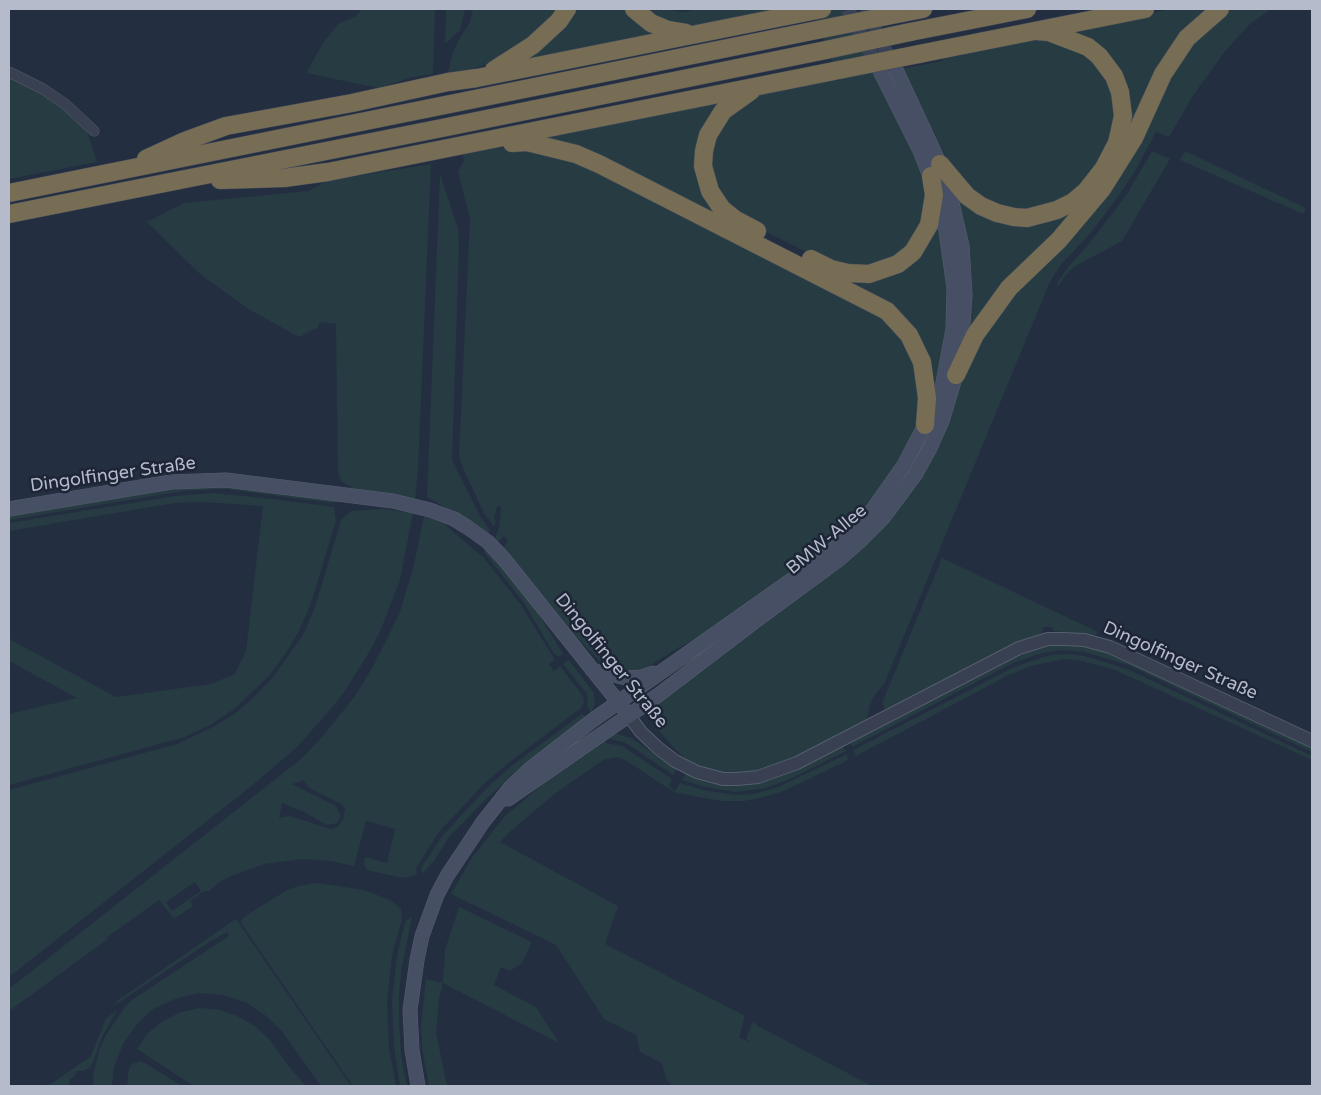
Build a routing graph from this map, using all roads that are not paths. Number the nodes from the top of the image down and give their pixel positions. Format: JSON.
{"nodes":[{"id":1,"x":567,"y":9,"type":"edge"},
{"id":2,"x":634,"y":9,"type":"edge"},
{"id":3,"x":922,"y":9,"type":"edge"},
{"id":4,"x":1027,"y":9,"type":"edge"},
{"id":5,"x":1144,"y":9,"type":"edge"},
{"id":6,"x":1220,"y":9,"type":"edge"},
{"id":7,"x":816,"y":10,"type":"edge"},
{"id":8,"x":1036,"y":31,"type":"junction"},
{"id":9,"x":702,"y":33,"type":"junction"},
{"id":10,"x":896,"y":70,"type":"tunnel mouth"},
{"id":11,"x":9,"y":72,"type":"edge"},
{"id":12,"x":881,"y":73,"type":"tunnel mouth"},
{"id":13,"x":477,"y":78,"type":"junction"},
{"id":14,"x":758,"y":86,"type":"junction"},
{"id":15,"x":94,"y":131,"type":"dead end"},
{"id":16,"x":474,"y":144,"type":"junction"},
{"id":17,"x":935,"y":170,"type":"junction"},
{"id":18,"x":115,"y":172,"type":"junction"},
{"id":19,"x":175,"y":181,"type":"junction"},
{"id":20,"x":9,"y":193,"type":"edge"},
{"id":21,"x":9,"y":214,"type":"edge"},
{"id":22,"x":956,"y":375,"type":"junction"},
{"id":23,"x":926,"y":425,"type":"junction"},
{"id":24,"x":9,"y":509,"type":"edge"},
{"id":25,"x":592,"y":670,"type":"junction"},
{"id":26,"x":661,"y":671,"type":"junction"},
{"id":27,"x":618,"y":702,"type":"junction"},
{"id":28,"x":629,"y":716,"type":"junction"},
{"id":29,"x":1312,"y":741,"type":"edge"},
{"id":30,"x":492,"y":811,"type":"junction"},
{"id":31,"x":418,"y":1086,"type":"edge"}],
"edges":[{"from":1,"to":13,"type":"highway"},
{"from":2,"to":9,"type":"highway"},
{"from":3,"to":18,"type":"highway","bridge":true},
{"from":4,"to":19,"type":"highway","bridge":true},
{"from":5,"to":8,"type":"highway"},
{"from":6,"to":22,"type":"highway"},
{"from":7,"to":9,"type":"highway"},
{"from":8,"to":14,"type":"highway","bridge":true},
{"from":8,"to":17,"type":"highway"},
{"from":9,"to":13,"type":"highway"},
{"from":10,"to":17,"type":"main road"},
{"from":11,"to":15,"type":"street"},
{"from":12,"to":17,"type":"main road"},
{"from":13,"to":18,"type":"highway"},
{"from":14,"to":16,"type":"highway"},
{"from":14,"to":17,"type":"highway"},
{"from":16,"to":19,"type":"highway"},
{"from":16,"to":23,"type":"highway"},
{"from":17,"to":22,"type":"main road","name":"BMW-Allee"},
{"from":17,"to":23,"type":"main road","name":"BMW-Allee"},
{"from":18,"to":20,"type":"highway"},
{"from":19,"to":21,"type":"highway"},
{"from":22,"to":28,"type":"main road","name":"BMW-Allee"},
{"from":23,"to":26,"type":"main road","name":"BMW-Allee"},
{"from":24,"to":25,"type":"main road","name":"Dingolfinger Straße"},
{"from":25,"to":26,"type":"main road"},
{"from":25,"to":27,"type":"main road","name":"Dingolfinger Straße"},
{"from":26,"to":27,"type":"main road","name":"BMW-Allee"},
{"from":27,"to":28,"type":"main road","name":"Dingolfinger Straße"},
{"from":27,"to":30,"type":"main road","name":"BMW-Allee"},
{"from":28,"to":29,"type":"street","name":"Dingolfinger Straße"},
{"from":28,"to":30,"type":"main road","name":"BMW-Allee"},
{"from":30,"to":31,"type":"main road","name":"BMW-Allee"}]}
